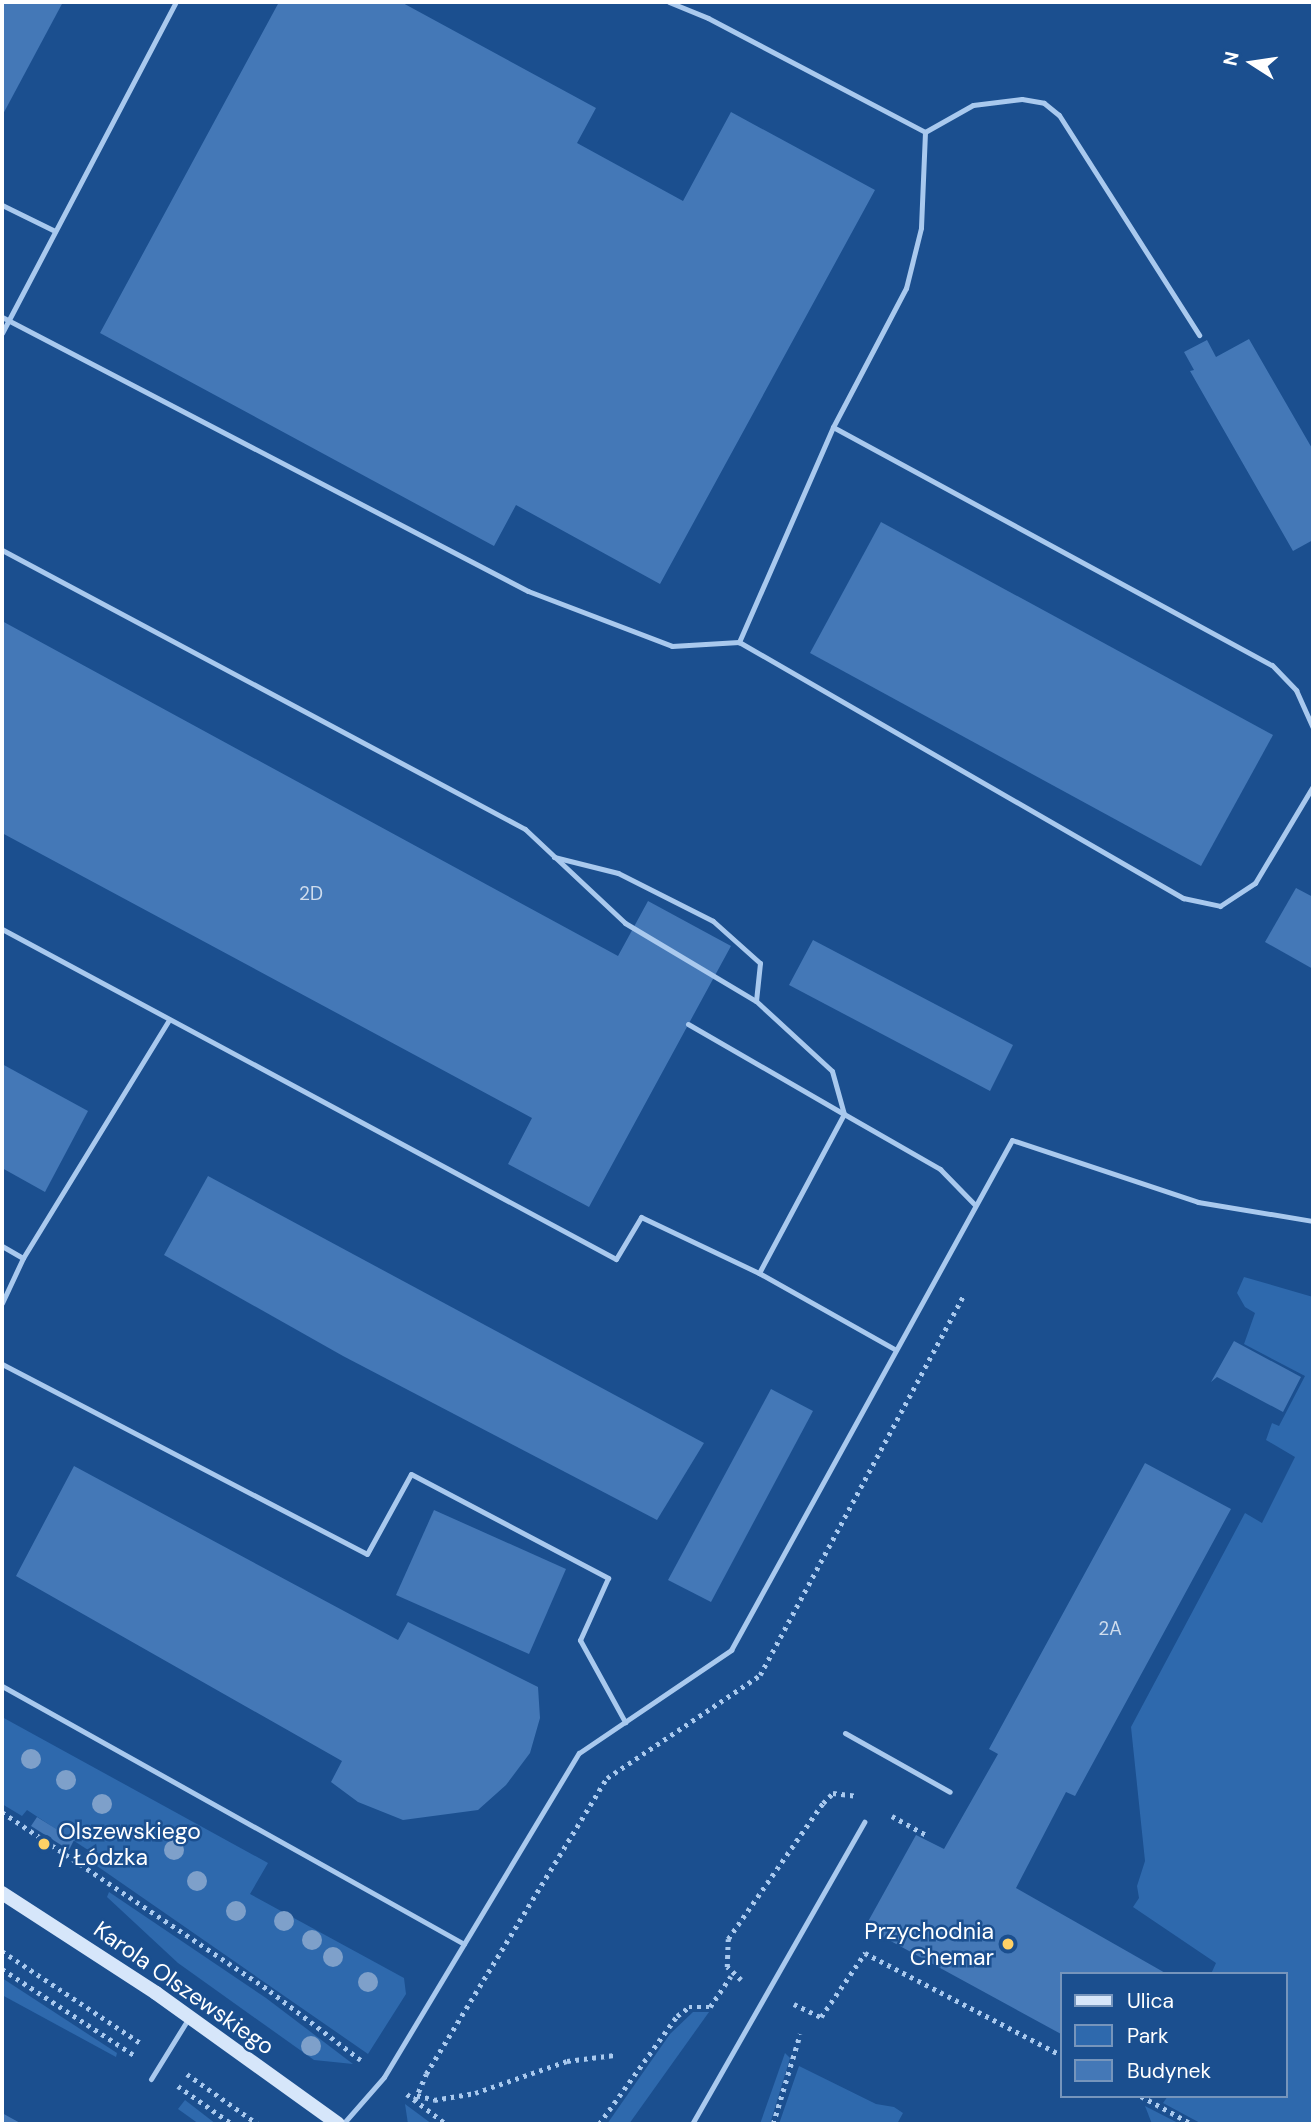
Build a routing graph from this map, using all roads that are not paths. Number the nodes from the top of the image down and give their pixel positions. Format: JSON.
{"nodes":[{"id":1,"x":176,"y":2,"type":"edge"},
{"id":2,"x":669,"y":2,"type":"edge"},
{"id":3,"x":925,"y":132,"type":"junction"},
{"id":4,"x":2,"y":205,"type":"edge"},
{"id":5,"x":55,"y":231,"type":"junction"},
{"id":6,"x":2,"y":317,"type":"edge"},
{"id":7,"x":9,"y":321,"type":"junction"},
{"id":8,"x":2,"y":333,"type":"edge"},
{"id":9,"x":1199,"y":335,"type":"dead end"},
{"id":10,"x":834,"y":427,"type":"junction"},
{"id":11,"x":2,"y":550,"type":"edge"},
{"id":12,"x":739,"y":642,"type":"junction"},
{"id":13,"x":1313,"y":728,"type":"edge"},
{"id":14,"x":1313,"y":786,"type":"edge"},
{"id":15,"x":551,"y":856,"type":"junction"},
{"id":16,"x":2,"y":929,"type":"edge"},
{"id":17,"x":757,"y":1001,"type":"junction"},
{"id":18,"x":168,"y":1021,"type":"junction"},
{"id":19,"x":688,"y":1024,"type":"dead end"},
{"id":20,"x":844,"y":1114,"type":"junction"},
{"id":21,"x":975,"y":1205,"type":"junction"},
{"id":22,"x":1313,"y":1222,"type":"edge"},
{"id":23,"x":2,"y":1246,"type":"edge"},
{"id":24,"x":23,"y":1258,"type":"junction"},
{"id":25,"x":759,"y":1273,"type":"junction"},
{"id":26,"x":2,"y":1303,"type":"edge"},
{"id":27,"x":896,"y":1350,"type":"junction"},
{"id":28,"x":2,"y":1364,"type":"edge"},
{"id":29,"x":2,"y":1686,"type":"edge"},
{"id":30,"x":625,"y":1722,"type":"junction"},
{"id":31,"x":845,"y":1732,"type":"dead end"},
{"id":32,"x":950,"y":1792,"type":"dead end"},
{"id":33,"x":864,"y":1822,"type":"dead end"},
{"id":34,"x":2,"y":1893,"type":"edge"},
{"id":35,"x":464,"y":1944,"type":"junction"},
{"id":36,"x":189,"y":2017,"type":"junction"},
{"id":37,"x":151,"y":2079,"type":"dead end"},
{"id":38,"x":340,"y":2124,"type":"edge"},
{"id":39,"x":692,"y":2124,"type":"edge"}],
"edges":[{"from":1,"to":5,"type":"lane"},
{"from":2,"to":3,"type":"lane"},
{"from":3,"to":9,"type":"lane"},
{"from":3,"to":10,"type":"lane"},
{"from":4,"to":5,"type":"lane"},
{"from":5,"to":7,"type":"lane"},
{"from":6,"to":7,"type":"lane"},
{"from":7,"to":8,"type":"lane"},
{"from":7,"to":12,"type":"lane"},
{"from":10,"to":12,"type":"lane"},
{"from":10,"to":13,"type":"lane"},
{"from":11,"to":15,"type":"lane"},
{"from":12,"to":14,"type":"lane"},
{"from":15,"to":17,"type":"lane"},
{"from":15,"to":17,"type":"lane"},
{"from":16,"to":18,"type":"lane"},
{"from":17,"to":20,"type":"lane"},
{"from":18,"to":24,"type":"lane"},
{"from":18,"to":25,"type":"lane"},
{"from":19,"to":20,"type":"lane"},
{"from":20,"to":21,"type":"lane"},
{"from":20,"to":25,"type":"lane"},
{"from":21,"to":22,"type":"lane"},
{"from":21,"to":27,"type":"lane"},
{"from":23,"to":24,"type":"lane"},
{"from":24,"to":26,"type":"lane"},
{"from":25,"to":27,"type":"lane"},
{"from":27,"to":30,"type":"lane"},
{"from":28,"to":30,"type":"lane"},
{"from":29,"to":35,"type":"lane"},
{"from":30,"to":35,"type":"lane"},
{"from":31,"to":32,"type":"lane"},
{"from":33,"to":39,"type":"lane"},
{"from":34,"to":36,"type":"street","name":"Karola Olszewskiego"},
{"from":35,"to":38,"type":"lane"},
{"from":36,"to":37,"type":"lane"},
{"from":36,"to":38,"type":"street","name":"Karola Olszewskiego"}]}
